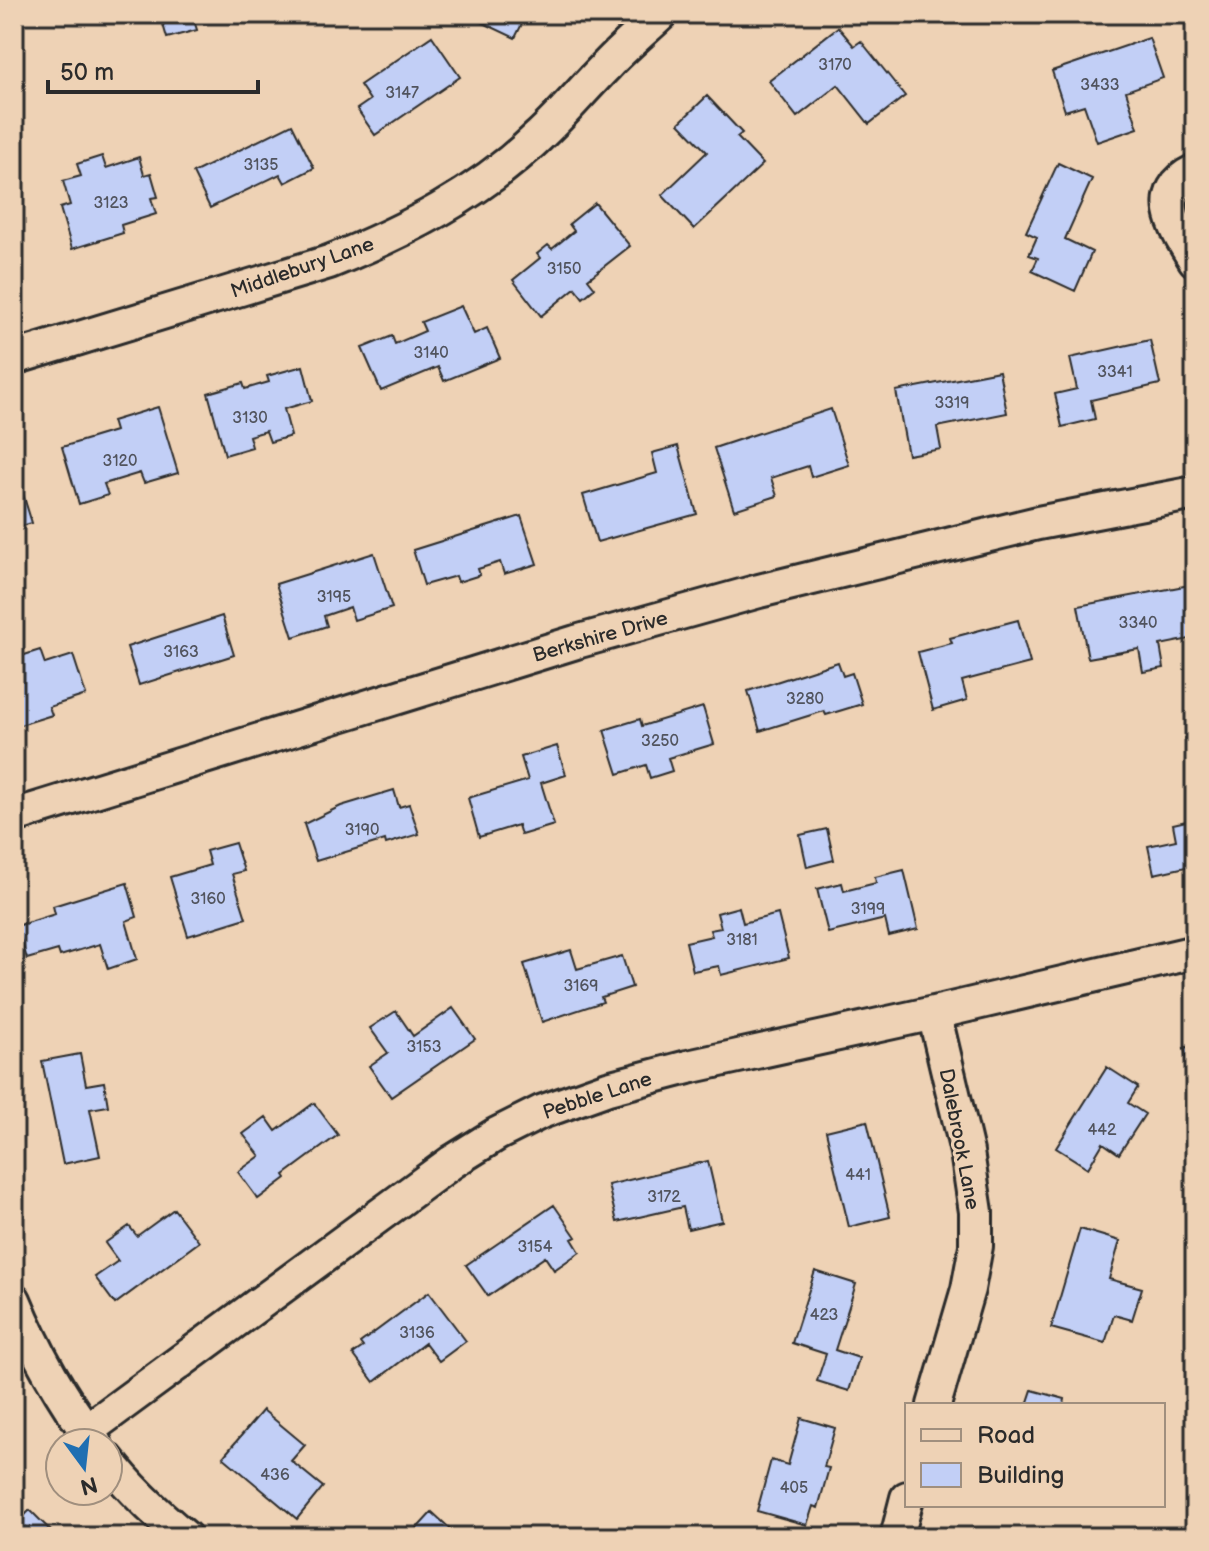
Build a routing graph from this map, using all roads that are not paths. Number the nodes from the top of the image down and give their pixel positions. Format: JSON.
{"nodes":[{"id":1,"x":660,"y":14,"type":"edge"},
{"id":2,"x":1195,"y":171,"type":"edge"},
{"id":3,"x":1195,"y":260,"type":"edge"},
{"id":4,"x":14,"y":358,"type":"edge"},
{"id":5,"x":1195,"y":493,"type":"edge"},
{"id":6,"x":14,"y":816,"type":"edge"},
{"id":7,"x":1195,"y":952,"type":"edge"},
{"id":8,"x":934,"y":1013,"type":"junction"},
{"id":9,"x":14,"y":1300,"type":"edge"},
{"id":10,"x":935,"y":1403,"type":"edge"},
{"id":11,"x":84,"y":1427,"type":"edge"},
{"id":12,"x":104,"y":1427,"type":"edge"},
{"id":13,"x":124,"y":1479,"type":"edge"},
{"id":14,"x":905,"y":1506,"type":"edge"},
{"id":15,"x":185,"y":1537,"type":"edge"},
{"id":16,"x":897,"y":1537,"type":"edge"}],
"edges":[{"from":1,"to":4,"type":"street","name":"Middlebury Lane"},
{"from":2,"to":3,"type":"street"},
{"from":5,"to":6,"type":"street","name":"Berkshire Drive"},
{"from":7,"to":8,"type":"street","name":"Pebble Lane"},
{"from":8,"to":10,"type":"street","name":"Dalebrook Lane"},
{"from":8,"to":12,"type":"street","name":"Pebble Lane"},
{"from":9,"to":11,"type":"street"},
{"from":13,"to":15,"type":"street"},
{"from":14,"to":16,"type":"street"}]}
